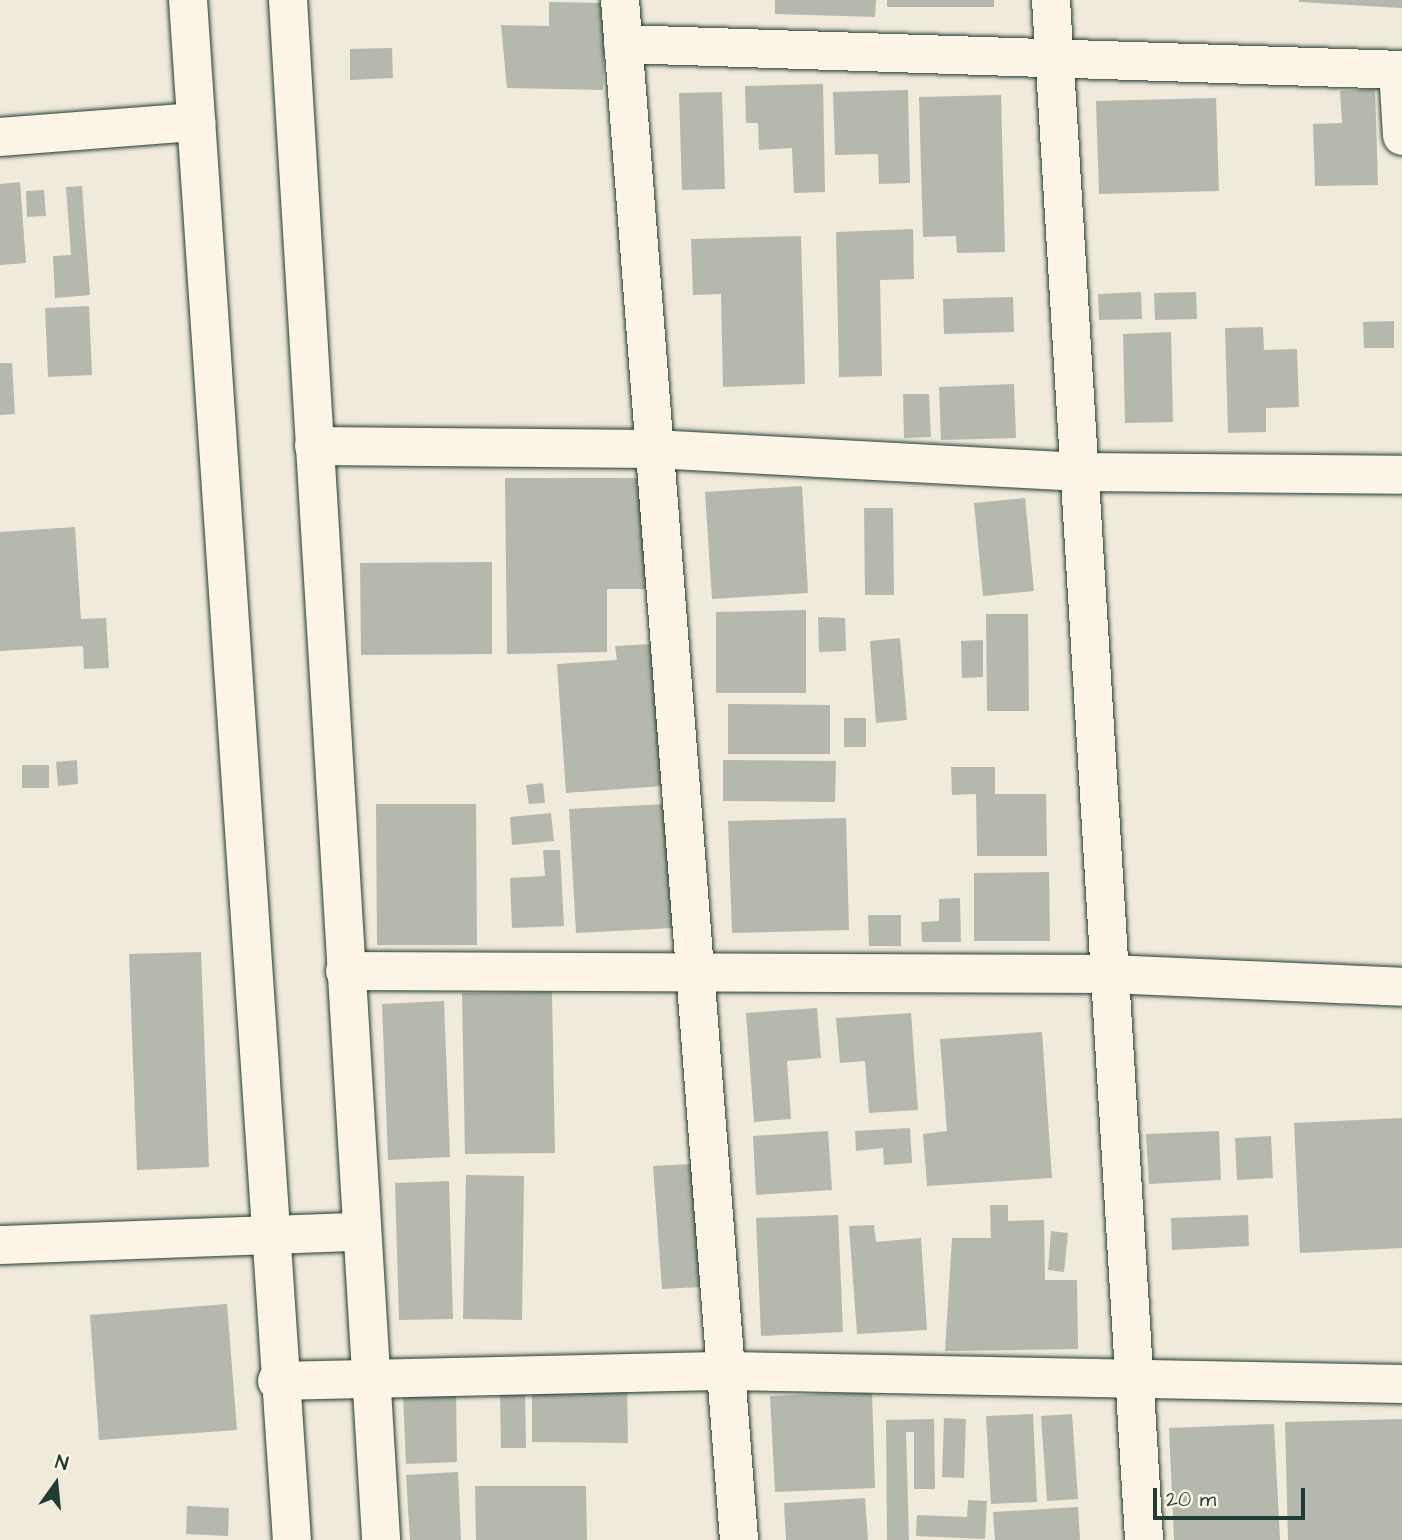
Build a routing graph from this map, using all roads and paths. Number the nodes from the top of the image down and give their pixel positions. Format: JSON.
{"nodes":[{"id":1,"x":188,"y":0,"type":"edge"},
{"id":2,"x":288,"y":0,"type":"edge"},
{"id":3,"x":620,"y":0,"type":"edge"},
{"id":4,"x":1051,"y":0,"type":"edge"},
{"id":5,"x":623,"y":44,"type":"junction"},
{"id":6,"x":1054,"y":58,"type":"junction"},
{"id":7,"x":1400,"y":70,"type":"edge"},
{"id":8,"x":196,"y":122,"type":"junction"},
{"id":9,"x":1402,"y":136,"type":"edge"},
{"id":10,"x":0,"y":137,"type":"edge"},
{"id":11,"x":314,"y":446,"type":"junction"},
{"id":12,"x":654,"y":449,"type":"junction"},
{"id":13,"x":1080,"y":472,"type":"junction"},
{"id":14,"x":1402,"y":475,"type":"edge"},
{"id":15,"x":345,"y":971,"type":"junction"},
{"id":16,"x":1109,"y":974,"type":"junction"},
{"id":17,"x":693,"y":976,"type":"junction"},
{"id":18,"x":1402,"y":987,"type":"edge"},
{"id":19,"x":360,"y":1232,"type":"junction"},
{"id":20,"x":267,"y":1237,"type":"junction"},
{"id":21,"x":0,"y":1245,"type":"edge"},
{"id":22,"x":728,"y":1371,"type":"junction"},
{"id":23,"x":371,"y":1376,"type":"junction"},
{"id":24,"x":277,"y":1381,"type":"junction"},
{"id":25,"x":1134,"y":1384,"type":"junction"},
{"id":26,"x":1402,"y":1384,"type":"edge"},
{"id":27,"x":292,"y":1540,"type":"edge"},
{"id":28,"x":382,"y":1540,"type":"edge"},
{"id":29,"x":739,"y":1540,"type":"edge"},
{"id":30,"x":1144,"y":1540,"type":"edge"}],
"edges":[{"from":1,"to":8,"type":"main road"},
{"from":2,"to":11,"type":"main road"},
{"from":3,"to":5,"type":"main road"},
{"from":4,"to":6,"type":"main road"},
{"from":5,"to":6,"type":"main road"},
{"from":5,"to":12,"type":"main road"},
{"from":6,"to":7,"type":"main road"},
{"from":6,"to":13,"type":"main road"},
{"from":7,"to":9,"type":"main road"},
{"from":8,"to":10,"type":"main road"},
{"from":8,"to":20,"type":"main road"},
{"from":11,"to":12,"type":"main road"},
{"from":11,"to":15,"type":"main road"},
{"from":12,"to":13,"type":"main road"},
{"from":12,"to":17,"type":"main road"},
{"from":13,"to":14,"type":"main road"},
{"from":13,"to":16,"type":"main road"},
{"from":15,"to":17,"type":"main road"},
{"from":15,"to":19,"type":"main road"},
{"from":16,"to":17,"type":"main road"},
{"from":16,"to":18,"type":"main road"},
{"from":16,"to":25,"type":"main road"},
{"from":17,"to":22,"type":"main road"},
{"from":19,"to":20,"type":"main road"},
{"from":19,"to":23,"type":"main road"},
{"from":20,"to":21,"type":"main road"},
{"from":20,"to":24,"type":"main road"},
{"from":22,"to":23,"type":"main road"},
{"from":22,"to":25,"type":"main road"},
{"from":22,"to":29,"type":"main road"},
{"from":23,"to":24,"type":"main road"},
{"from":23,"to":28,"type":"main road"},
{"from":24,"to":27,"type":"main road"},
{"from":25,"to":26,"type":"main road"},
{"from":25,"to":30,"type":"main road"}]}
